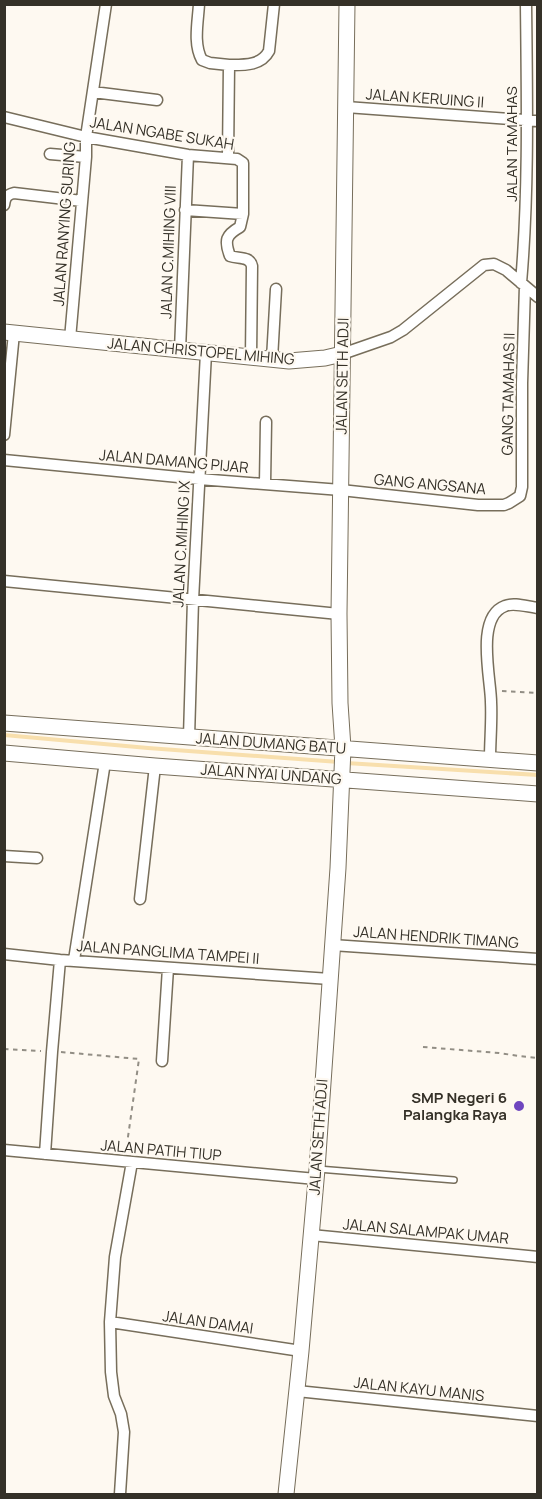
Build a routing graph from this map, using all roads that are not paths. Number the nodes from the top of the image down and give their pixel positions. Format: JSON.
{"nodes":[{"id":1,"x":106,"y":4,"type":"edge"},
{"id":2,"x":199,"y":4,"type":"edge"},
{"id":3,"x":274,"y":4,"type":"edge"},
{"id":4,"x":347,"y":4,"type":"edge"},
{"id":5,"x":526,"y":4,"type":"edge"},
{"id":6,"x":229,"y":65,"type":"junction"},
{"id":7,"x":93,"y":92,"type":"junction"},
{"id":8,"x":158,"y":100,"type":"dead end"},
{"id":9,"x":346,"y":107,"type":"junction"},
{"id":10,"x":4,"y":117,"type":"edge"},
{"id":11,"x":532,"y":120,"type":"edge"},
{"id":12,"x":86,"y":137,"type":"junction"},
{"id":13,"x":50,"y":154,"type":"dead end"},
{"id":14,"x":188,"y":155,"type":"junction"},
{"id":15,"x":86,"y":157,"type":"junction"},
{"id":16,"x":228,"y":158,"type":"junction"},
{"id":17,"x":82,"y":201,"type":"junction"},
{"id":18,"x":4,"y":205,"type":"edge"},
{"id":19,"x":185,"y":210,"type":"junction"},
{"id":20,"x":243,"y":214,"type":"junction"},
{"id":21,"x":523,"y":285,"type":"junction"},
{"id":22,"x":276,"y":289,"type":"dead end"},
{"id":23,"x":537,"y":297,"type":"edge"},
{"id":24,"x":9,"y":332,"type":"edge"},
{"id":25,"x":70,"y":339,"type":"junction"},
{"id":26,"x":180,"y":350,"type":"junction"},
{"id":27,"x":206,"y":353,"type":"junction"},
{"id":28,"x":342,"y":354,"type":"junction"},
{"id":29,"x":251,"y":357,"type":"junction"},
{"id":30,"x":272,"y":359,"type":"junction"},
{"id":31,"x":266,"y":422,"type":"dead end"},
{"id":32,"x":4,"y":435,"type":"edge"},
{"id":33,"x":4,"y":460,"type":"edge"},
{"id":34,"x":199,"y":479,"type":"junction"},
{"id":35,"x":265,"y":484,"type":"junction"},
{"id":36,"x":341,"y":490,"type":"junction"},
{"id":37,"x":516,"y":500,"type":"joint"},
{"id":38,"x":4,"y":581,"type":"edge"},
{"id":39,"x":193,"y":600,"type":"junction"},
{"id":40,"x":537,"y":608,"type":"edge"},
{"id":41,"x":339,"y":614,"type":"junction"},
{"id":42,"x":4,"y":723,"type":"edge"},
{"id":43,"x":189,"y":737,"type":"junction"},
{"id":44,"x":343,"y":751,"type":"junction"},
{"id":45,"x":4,"y":753,"type":"edge"},
{"id":46,"x":490,"y":759,"type":"junction"},
{"id":47,"x":105,"y":762,"type":"junction"},
{"id":48,"x":537,"y":763,"type":"edge"},
{"id":49,"x":155,"y":766,"type":"junction"},
{"id":50,"x":342,"y":777,"type":"junction"},
{"id":51,"x":537,"y":794,"type":"edge"},
{"id":52,"x":4,"y":856,"type":"edge"},
{"id":53,"x":38,"y":858,"type":"dead end"},
{"id":54,"x":140,"y":899,"type":"dead end"},
{"id":55,"x":332,"y":945,"type":"junction"},
{"id":56,"x":4,"y":954,"type":"edge"},
{"id":57,"x":537,"y":959,"type":"edge"},
{"id":58,"x":60,"y":960,"type":"junction"},
{"id":59,"x":74,"y":960,"type":"junction"},
{"id":60,"x":168,"y":968,"type":"junction"},
{"id":61,"x":330,"y":979,"type":"junction"},
{"id":62,"x":162,"y":1061,"type":"dead end"},
{"id":63,"x":4,"y":1150,"type":"edge"},
{"id":64,"x":45,"y":1154,"type":"junction"},
{"id":65,"x":128,"y":1162,"type":"junction"},
{"id":66,"x":316,"y":1174,"type":"junction"},
{"id":67,"x":454,"y":1180,"type":"dead end"},
{"id":68,"x":311,"y":1235,"type":"junction"},
{"id":69,"x":537,"y":1257,"type":"edge"},
{"id":70,"x":110,"y":1322,"type":"junction"},
{"id":71,"x":301,"y":1351,"type":"junction"},
{"id":72,"x":297,"y":1391,"type":"junction"},
{"id":73,"x":537,"y":1416,"type":"edge"},
{"id":74,"x":120,"y":1494,"type":"edge"},
{"id":75,"x":286,"y":1494,"type":"edge"}],
"edges":[{"from":1,"to":7,"type":"street","name":"JALAN RANYING SURING"},
{"from":2,"to":6,"type":"street"},
{"from":3,"to":6,"type":"street"},
{"from":4,"to":9,"type":"street","name":"JALAN SETH ADJI"},
{"from":5,"to":11,"type":"street","name":"JALAN TAMAHAS"},
{"from":6,"to":16,"type":"street"},
{"from":7,"to":8,"type":"street"},
{"from":7,"to":12,"type":"street","name":"JALAN RANYING SURING"},
{"from":9,"to":11,"type":"street","name":"JALAN KERUING II"},
{"from":9,"to":28,"type":"street","name":"JALAN SETH ADJI"},
{"from":10,"to":12,"type":"street","name":"JALAN NGABE SUKAH"},
{"from":11,"to":21,"type":"street","name":"JALAN TAMAHAS"},
{"from":12,"to":14,"type":"street","name":"JALAN NGABE SUKAH"},
{"from":12,"to":15,"type":"street","name":"JALAN RANYING SURING"},
{"from":13,"to":15,"type":"street"},
{"from":14,"to":16,"type":"street","name":"JALAN NGABE SUKAH"},
{"from":14,"to":19,"type":"street","name":"JALAN C.MIHING VIII"},
{"from":15,"to":17,"type":"street","name":"JALAN RANYING SURING"},
{"from":16,"to":20,"type":"street","name":"JALAN NGABE SUKAH"},
{"from":17,"to":18,"type":"street"},
{"from":17,"to":25,"type":"street","name":"JALAN RANYING SURING"},
{"from":19,"to":20,"type":"street"},
{"from":19,"to":26,"type":"street","name":"JALAN C.MIHING VIII"},
{"from":20,"to":29,"type":"street"},
{"from":21,"to":23,"type":"street","name":"JALAN CHRISTOPEL MIHING"},
{"from":21,"to":28,"type":"street","name":"JALAN CHRISTOPEL MIHING"},
{"from":21,"to":37,"type":"street","name":"GANG TAMAHAS II"},
{"from":22,"to":30,"type":"street"},
{"from":24,"to":25,"type":"street","name":"JALAN CHRISTOPEL MIHING"},
{"from":24,"to":32,"type":"street"},
{"from":25,"to":26,"type":"street","name":"JALAN CHRISTOPEL MIHING"},
{"from":26,"to":27,"type":"street","name":"JALAN CHRISTOPEL MIHING"},
{"from":27,"to":29,"type":"street","name":"JALAN CHRISTOPEL MIHING"},
{"from":27,"to":34,"type":"street","name":"JALAN C.MIHING IX"},
{"from":28,"to":30,"type":"street","name":"JALAN CHRISTOPEL MIHING"},
{"from":28,"to":36,"type":"street","name":"JALAN SETH ADJI"},
{"from":29,"to":30,"type":"street","name":"JALAN CHRISTOPEL MIHING"},
{"from":31,"to":35,"type":"street"},
{"from":33,"to":34,"type":"street","name":"JALAN DAMANG PIJAR"},
{"from":34,"to":35,"type":"street","name":"JALAN DAMANG PIJAR"},
{"from":34,"to":39,"type":"street","name":"JALAN C.MIHING IX"},
{"from":35,"to":36,"type":"street","name":"JALAN DAMANG PIJAR"},
{"from":36,"to":37,"type":"street","name":"GANG ANGSANA"},
{"from":36,"to":41,"type":"street","name":"JALAN SETH ADJI"},
{"from":38,"to":39,"type":"street"},
{"from":39,"to":41,"type":"street"},
{"from":39,"to":43,"type":"street","name":"JALAN C.MIHING IX"},
{"from":40,"to":46,"type":"street"},
{"from":41,"to":44,"type":"street","name":"JALAN SETH ADJI"},
{"from":42,"to":43,"type":"street","name":"JALAN DUMANG BATU"},
{"from":43,"to":44,"type":"street","name":"JALAN DUMANG BATU"},
{"from":44,"to":46,"type":"street","name":"JALAN DUMANG BATU"},
{"from":44,"to":50,"type":"street","name":"JALAN SETH ADJI"},
{"from":45,"to":47,"type":"street","name":"JALAN NYAI UNDANG"},
{"from":46,"to":48,"type":"street","name":"JALAN DUMANG BATU"},
{"from":47,"to":49,"type":"street","name":"JALAN NYAI UNDANG"},
{"from":47,"to":59,"type":"street"},
{"from":49,"to":50,"type":"street","name":"JALAN NYAI UNDANG"},
{"from":49,"to":54,"type":"street"},
{"from":50,"to":51,"type":"street","name":"JALAN NYAI UNDANG"},
{"from":50,"to":55,"type":"street","name":"JALAN SETH ADJI"},
{"from":52,"to":53,"type":"street"},
{"from":55,"to":57,"type":"street","name":"JALAN HENDRIK TIMANG"},
{"from":55,"to":61,"type":"street","name":"JALAN SETH ADJI"},
{"from":56,"to":58,"type":"street","name":"JALAN PANGLIMA TAMPEI II"},
{"from":58,"to":59,"type":"street","name":"JALAN PANGLIMA TAMPEI II"},
{"from":58,"to":64,"type":"street"},
{"from":59,"to":60,"type":"street","name":"JALAN PANGLIMA TAMPEI II"},
{"from":60,"to":61,"type":"street","name":"JALAN PANGLIMA TAMPEI II"},
{"from":60,"to":62,"type":"street"},
{"from":61,"to":66,"type":"street","name":"JALAN SETH ADJI"},
{"from":63,"to":64,"type":"street","name":"JALAN PATIH TIUP"},
{"from":64,"to":65,"type":"street","name":"JALAN PATIH TIUP"},
{"from":65,"to":66,"type":"street","name":"JALAN PATIH TIUP"},
{"from":65,"to":70,"type":"street"},
{"from":66,"to":67,"type":"lane"},
{"from":66,"to":68,"type":"street","name":"JALAN SETH ADJI"},
{"from":68,"to":69,"type":"street","name":"JALAN SALAMPAK UMAR"},
{"from":68,"to":71,"type":"street","name":"JALAN SETH ADJI"},
{"from":70,"to":71,"type":"street","name":"JALAN DAMAI"},
{"from":70,"to":74,"type":"street"},
{"from":71,"to":72,"type":"street","name":"JALAN SETH ADJI"},
{"from":72,"to":73,"type":"street","name":"JALAN KAYU MANIS"},
{"from":72,"to":75,"type":"street","name":"JALAN SETH ADJI"}]}
